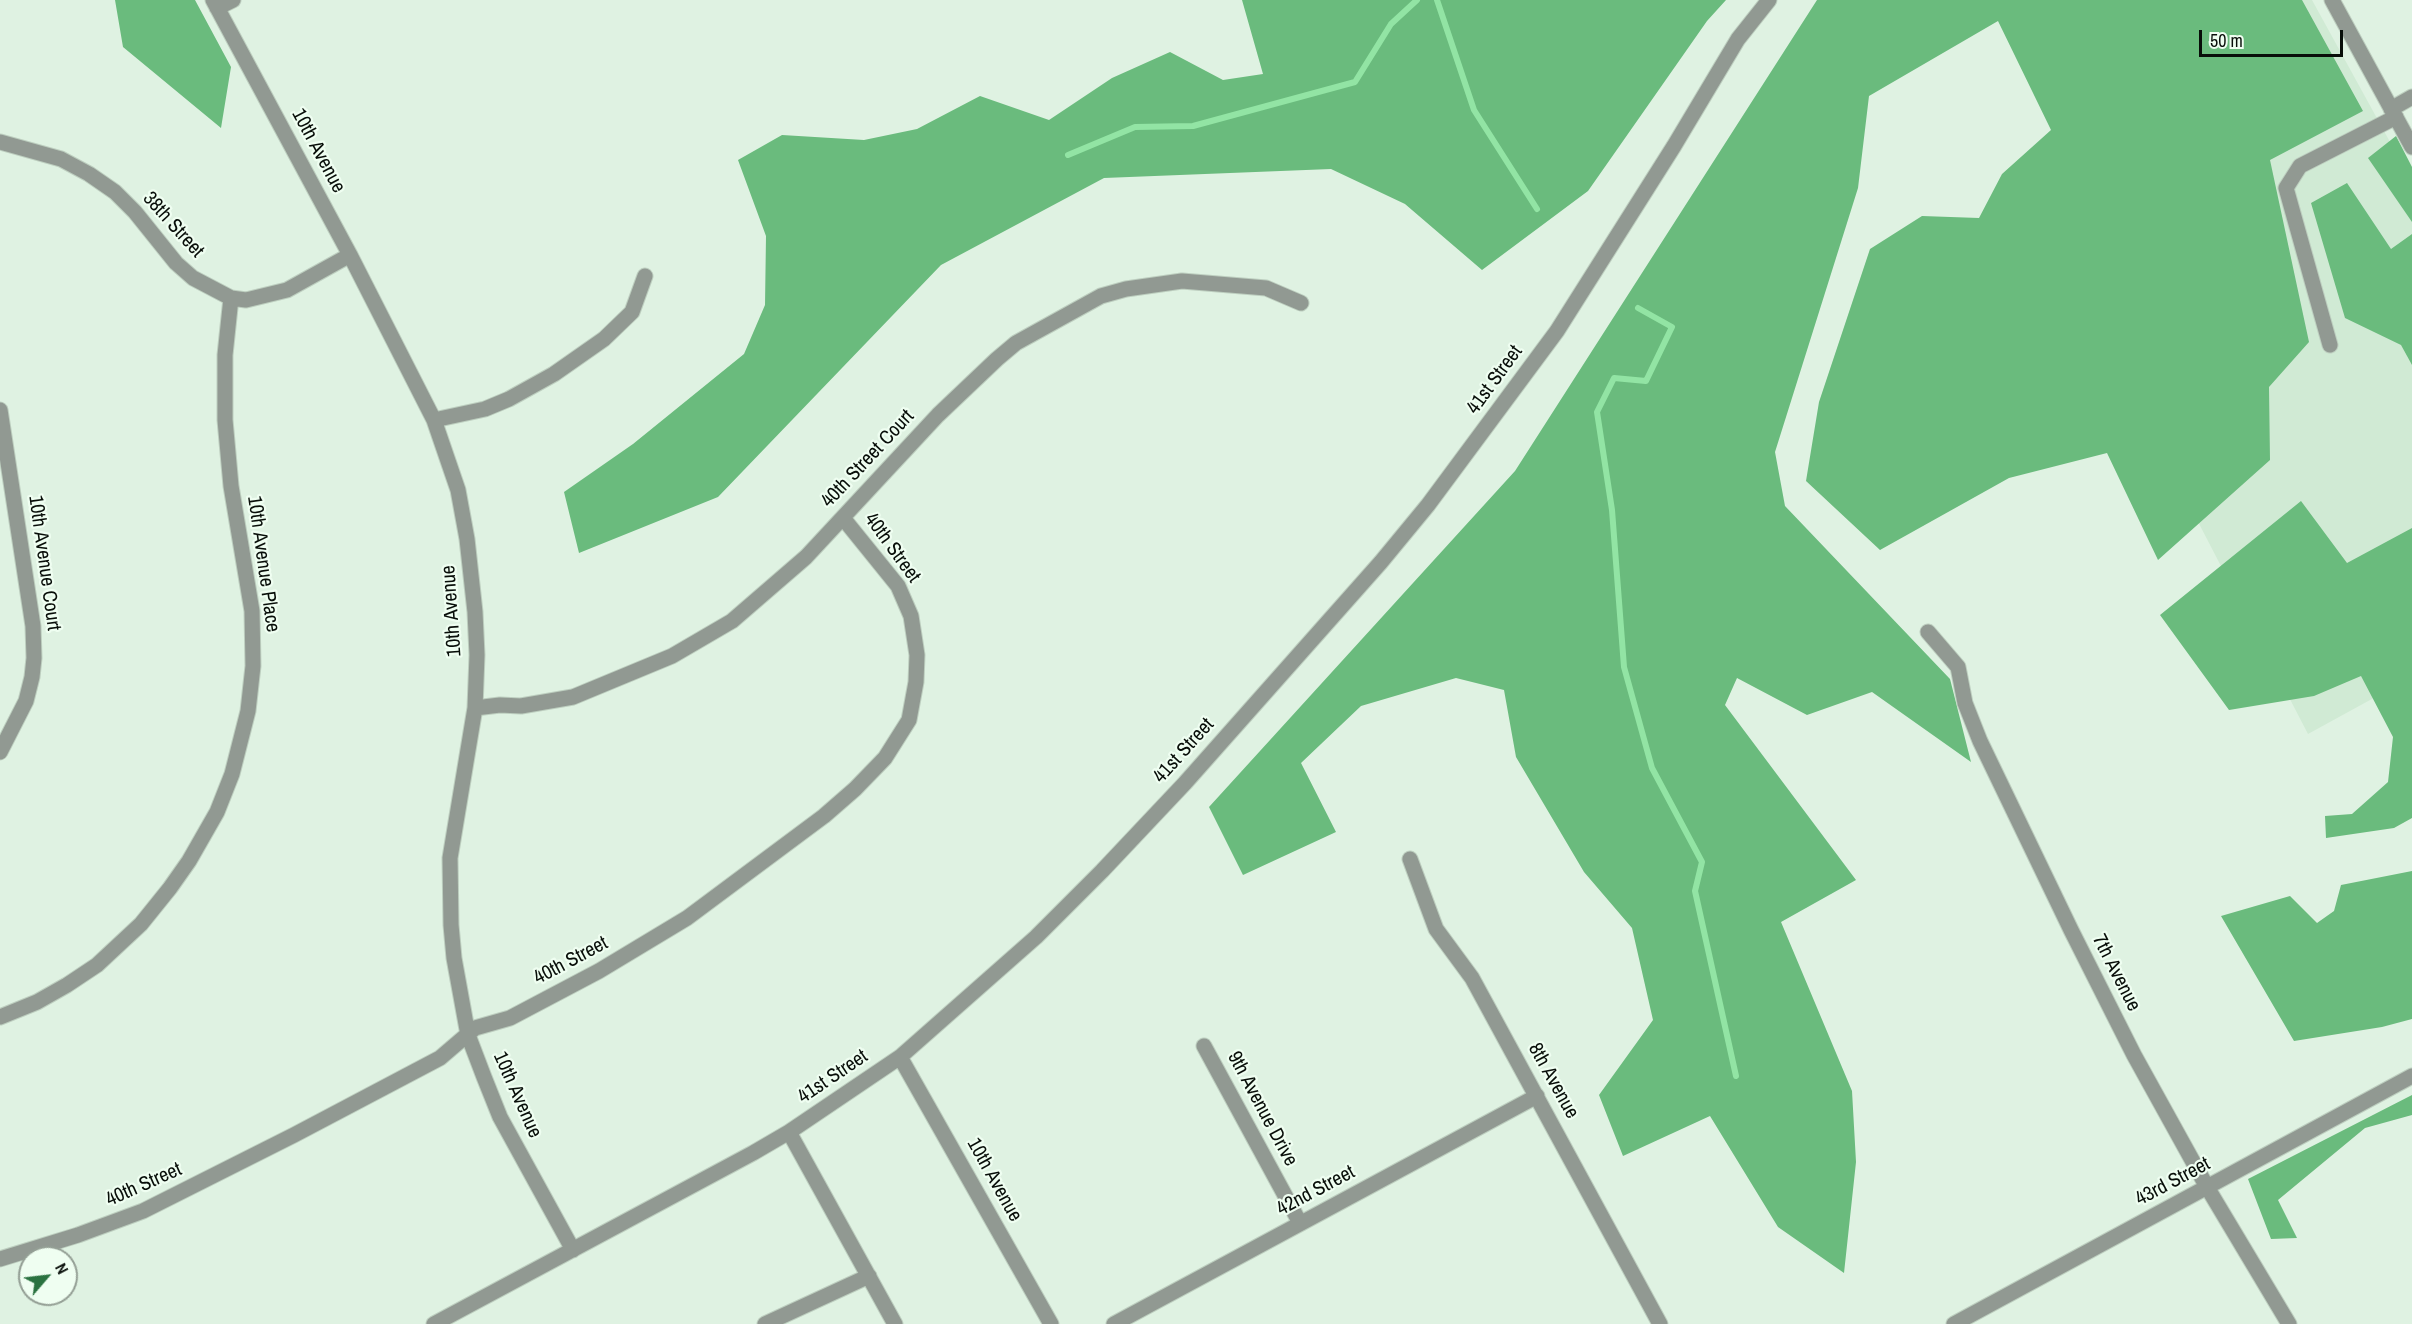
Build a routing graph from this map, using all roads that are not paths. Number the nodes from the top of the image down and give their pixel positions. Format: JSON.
{"nodes":[{"id":1,"x":233,"y":0,"type":"edge"},
{"id":2,"x":1769,"y":0,"type":"edge"},
{"id":3,"x":2332,"y":0,"type":"edge"},
{"id":4,"x":215,"y":4,"type":"edge"},
{"id":5,"x":2412,"y":97,"type":"edge"},
{"id":6,"x":2393,"y":113,"type":"junction"},
{"id":7,"x":0,"y":142,"type":"edge"},
{"id":8,"x":2412,"y":147,"type":"edge"},
{"id":9,"x":350,"y":255,"type":"junction"},
{"id":10,"x":645,"y":276,"type":"dead end"},
{"id":11,"x":231,"y":298,"type":"junction"},
{"id":12,"x":1301,"y":303,"type":"dead end"},
{"id":13,"x":2330,"y":345,"type":"dead end"},
{"id":14,"x":0,"y":410,"type":"edge"},
{"id":15,"x":434,"y":420,"type":"junction"},
{"id":16,"x":843,"y":518,"type":"junction"},
{"id":17,"x":1928,"y":632,"type":"dead end"},
{"id":18,"x":475,"y":708,"type":"junction"},
{"id":19,"x":0,"y":752,"type":"edge"},
{"id":20,"x":1410,"y":859,"type":"dead end"},
{"id":21,"x":0,"y":1017,"type":"edge"},
{"id":22,"x":468,"y":1035,"type":"junction"},
{"id":23,"x":1204,"y":1046,"type":"dead end"},
{"id":24,"x":900,"y":1057,"type":"junction"},
{"id":25,"x":2412,"y":1076,"type":"edge"},
{"id":26,"x":1537,"y":1096,"type":"junction"},
{"id":27,"x":789,"y":1132,"type":"junction"},
{"id":28,"x":2207,"y":1187,"type":"junction"},
{"id":29,"x":1300,"y":1223,"type":"junction"},
{"id":30,"x":573,"y":1250,"type":"junction"},
{"id":31,"x":0,"y":1259,"type":"edge"},
{"id":32,"x":869,"y":1276,"type":"junction"},
{"id":33,"x":434,"y":1324,"type":"edge"},
{"id":34,"x":765,"y":1324,"type":"edge"},
{"id":35,"x":895,"y":1324,"type":"edge"},
{"id":36,"x":1051,"y":1324,"type":"edge"},
{"id":37,"x":1114,"y":1324,"type":"edge"},
{"id":38,"x":1660,"y":1324,"type":"edge"},
{"id":39,"x":1954,"y":1324,"type":"edge"},
{"id":40,"x":2289,"y":1324,"type":"edge"}],
"edges":[{"from":1,"to":4,"type":"street"},
{"from":2,"to":24,"type":"street","name":"41st Street"},
{"from":3,"to":6,"type":"street"},
{"from":4,"to":9,"type":"street","name":"10th Avenue"},
{"from":5,"to":6,"type":"street"},
{"from":6,"to":8,"type":"street"},
{"from":6,"to":13,"type":"street"},
{"from":7,"to":11,"type":"street","name":"38th Street"},
{"from":9,"to":11,"type":"street"},
{"from":9,"to":15,"type":"street","name":"10th Avenue"},
{"from":10,"to":15,"type":"street"},
{"from":11,"to":21,"type":"street","name":"10th Avenue Place"},
{"from":12,"to":16,"type":"street","name":"40th Street Court"},
{"from":14,"to":19,"type":"street","name":"10th Avenue Court"},
{"from":15,"to":18,"type":"street","name":"10th Avenue"},
{"from":16,"to":18,"type":"street","name":"40th Street Court"},
{"from":16,"to":22,"type":"street","name":"40th Street"},
{"from":17,"to":28,"type":"street","name":"7th Avenue"},
{"from":18,"to":22,"type":"street","name":"10th Avenue"},
{"from":20,"to":26,"type":"street","name":"8th Avenue"},
{"from":22,"to":30,"type":"street","name":"10th Avenue"},
{"from":22,"to":31,"type":"street","name":"40th Street"},
{"from":23,"to":29,"type":"street","name":"9th Avenue Drive"},
{"from":24,"to":27,"type":"street","name":"41st Street"},
{"from":24,"to":36,"type":"street","name":"10th Avenue"},
{"from":25,"to":28,"type":"street","name":"43rd Street"},
{"from":26,"to":29,"type":"street","name":"42nd Street"},
{"from":26,"to":38,"type":"street","name":"8th Avenue"},
{"from":27,"to":30,"type":"street","name":"41st Street"},
{"from":27,"to":32,"type":"street"},
{"from":28,"to":39,"type":"street","name":"43rd Street"},
{"from":28,"to":40,"type":"street","name":"7th Avenue"},
{"from":29,"to":37,"type":"street","name":"42nd Street"},
{"from":30,"to":33,"type":"street","name":"41st Street"},
{"from":32,"to":34,"type":"street"},
{"from":32,"to":35,"type":"street"}]}
